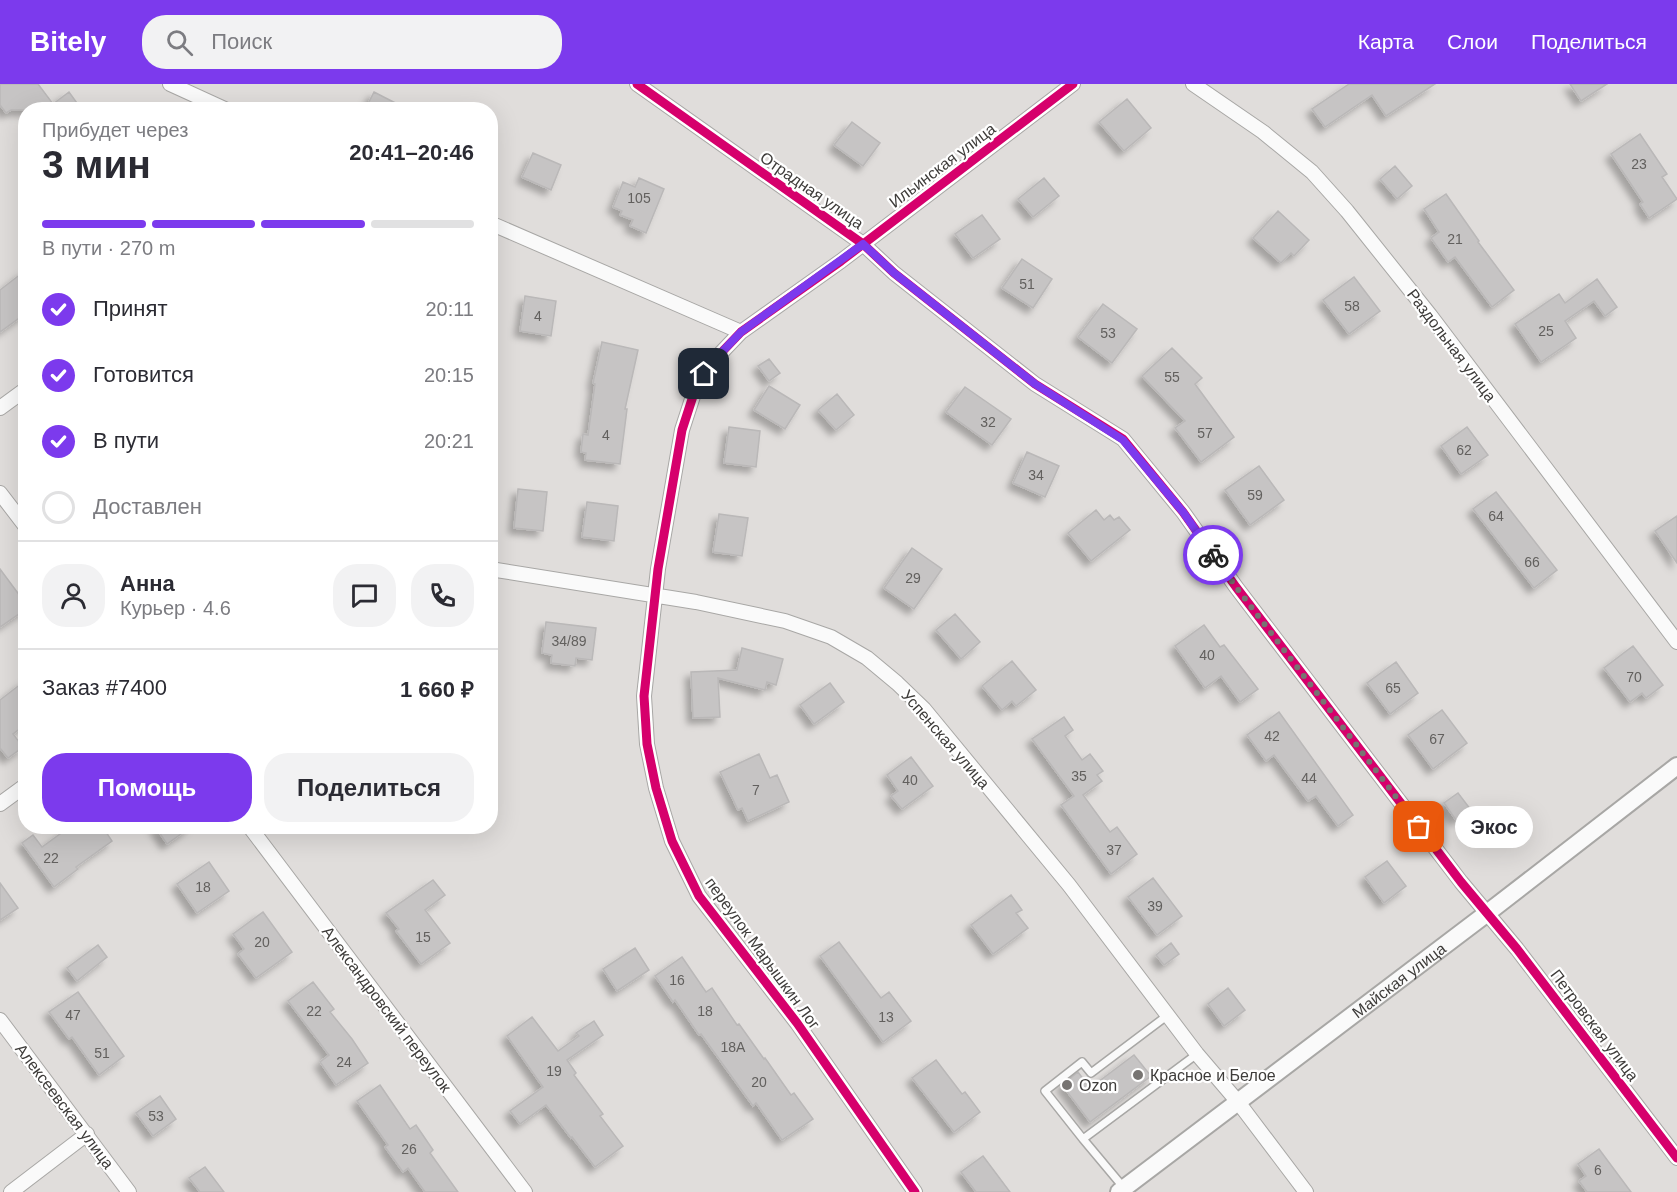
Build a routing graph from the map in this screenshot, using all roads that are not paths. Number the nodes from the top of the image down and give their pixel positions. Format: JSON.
{"nodes":[{"id":1,"x":170,"y":84,"type":"edge"},
{"id":2,"x":637,"y":84,"type":"edge"},
{"id":3,"x":1073,"y":84,"type":"edge"},
{"id":4,"x":1192,"y":84,"type":"edge"},
{"id":5,"x":209,"y":102,"type":"edge"},
{"id":6,"x":498,"y":226,"type":"edge"},
{"id":7,"x":863,"y":244,"type":"junction"},
{"id":8,"x":741,"y":332,"type":"junction"},
{"id":9,"x":18,"y":395,"type":"edge"},
{"id":10,"x":0,"y":408,"type":"edge"},
{"id":11,"x":0,"y":493,"type":"edge"},
{"id":12,"x":18,"y":517,"type":"edge"},
{"id":13,"x":498,"y":570,"type":"edge"},
{"id":14,"x":655,"y":596,"type":"junction"},
{"id":15,"x":1677,"y":642,"type":"edge"},
{"id":16,"x":1677,"y":765,"type":"edge"},
{"id":17,"x":18,"y":791,"type":"edge"},
{"id":18,"x":0,"y":804,"type":"edge"},
{"id":19,"x":255,"y":834,"type":"edge"},
{"id":20,"x":1486,"y":914,"type":"junction"},
{"id":21,"x":1168,"y":1015,"type":"junction"},
{"id":22,"x":0,"y":1020,"type":"edge"},
{"id":23,"x":1197,"y":1054,"type":"junction"},
{"id":24,"x":1239,"y":1102,"type":"junction"},
{"id":25,"x":87,"y":1134,"type":"junction"},
{"id":26,"x":1083,"y":1139,"type":"junction"},
{"id":27,"x":1677,"y":1158,"type":"edge"},
{"id":28,"x":1122,"y":1190,"type":"edge"},
{"id":29,"x":10,"y":1192,"type":"edge"},
{"id":30,"x":129,"y":1192,"type":"edge"},
{"id":31,"x":525,"y":1192,"type":"edge"},
{"id":32,"x":915,"y":1192,"type":"edge"},
{"id":33,"x":1306,"y":1192,"type":"edge"}],
"edges":[{"from":1,"to":5,"type":"street"},
{"from":2,"to":7,"type":"street","name":"Отрадная улица"},
{"from":3,"to":7,"type":"street","name":"Ильинская улица"},
{"from":4,"to":15,"type":"street","name":"Раздольная улица"},
{"from":6,"to":8,"type":"street"},
{"from":7,"to":8,"type":"street","name":"Ильинская улица"},
{"from":7,"to":20,"type":"street","name":"Отрадная улица"},
{"from":8,"to":14,"type":"street","name":"переулок Марышкин Лог"},
{"from":9,"to":10,"type":"street"},
{"from":11,"to":12,"type":"street"},
{"from":13,"to":14,"type":"street","name":"Успенская улица"},
{"from":14,"to":21,"type":"street","name":"Успенская улица"},
{"from":14,"to":32,"type":"street","name":"переулок Марышкин Лог"},
{"from":16,"to":20,"type":"street","name":"Майская улица"},
{"from":17,"to":18,"type":"street"},
{"from":19,"to":31,"type":"street","name":"Александровский переулок"},
{"from":20,"to":24,"type":"street","name":"Майская улица"},
{"from":20,"to":27,"type":"street","name":"Петровская улица"},
{"from":21,"to":23,"type":"street","name":"Успенская улица"},
{"from":21,"to":26,"type":"lane"},
{"from":22,"to":25,"type":"street","name":"Алексеевская улица"},
{"from":23,"to":24,"type":"street","name":"Успенская улица"},
{"from":23,"to":26,"type":"lane"},
{"from":24,"to":28,"type":"street","name":"Майская улица"},
{"from":24,"to":33,"type":"street","name":"Успенская улица"},
{"from":25,"to":29,"type":"street"},
{"from":25,"to":30,"type":"street","name":"Алексеевская улица"},
{"from":26,"to":28,"type":"lane"}]}
